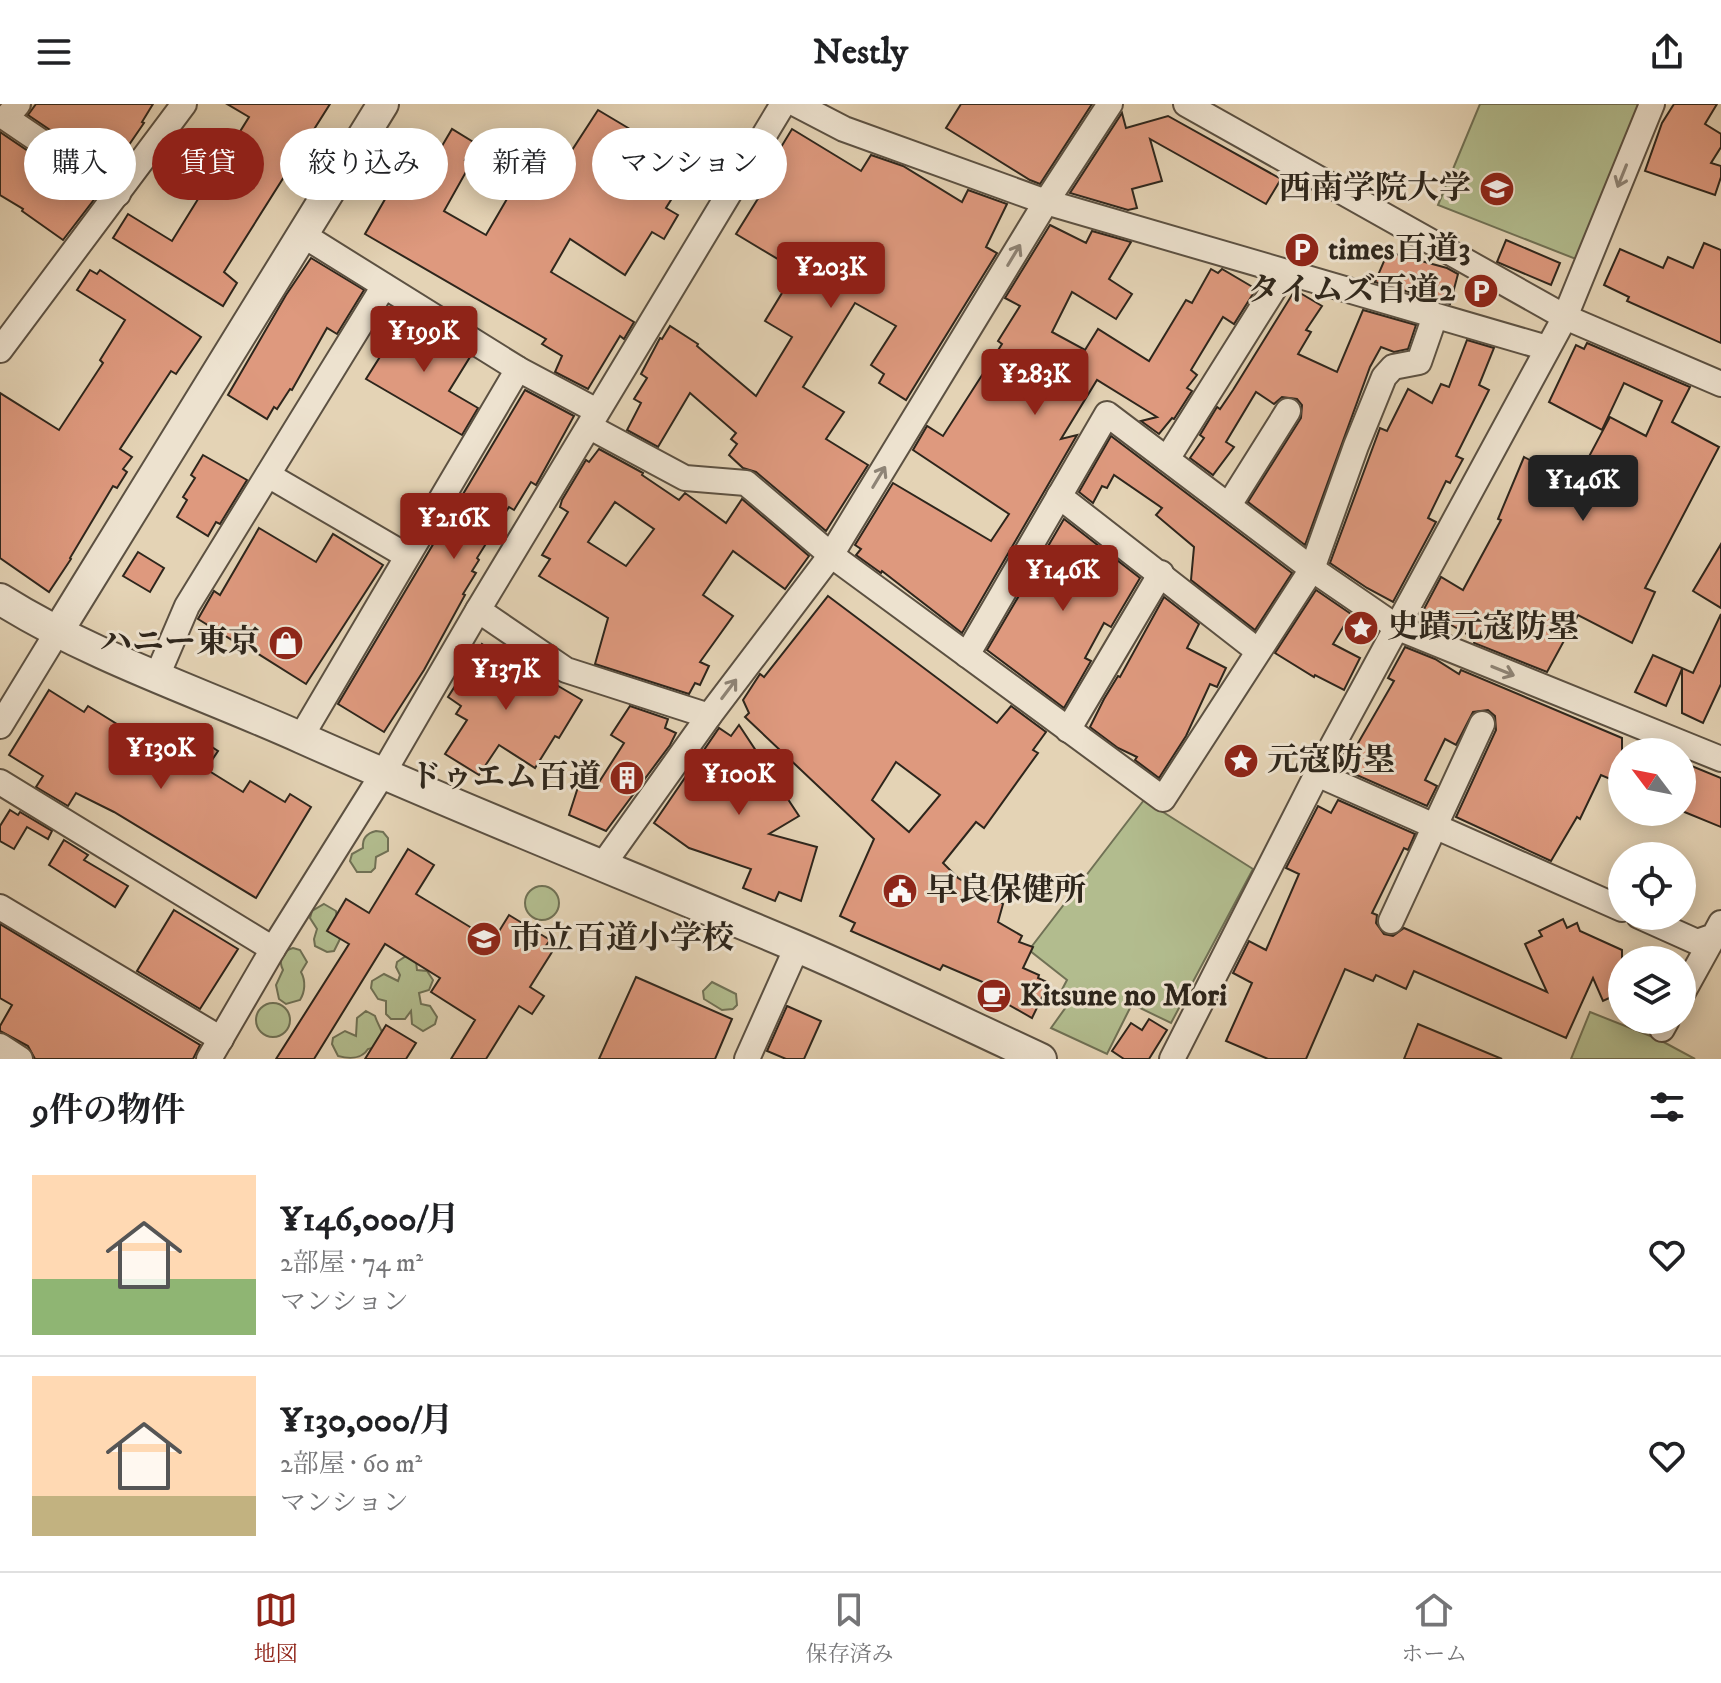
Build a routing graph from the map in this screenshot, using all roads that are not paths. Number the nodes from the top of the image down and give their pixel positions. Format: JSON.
{"nodes":[{"id":1,"x":18,"y":104,"type":"edge"},
{"id":2,"x":184,"y":104,"type":"edge"},
{"id":3,"x":383,"y":104,"type":"edge"},
{"id":4,"x":783,"y":104,"type":"edge"},
{"id":5,"x":796,"y":104,"type":"edge"},
{"id":6,"x":1110,"y":104,"type":"edge"},
{"id":7,"x":1186,"y":104,"type":"edge"},
{"id":8,"x":1652,"y":104,"type":"edge"},
{"id":9,"x":24,"y":130,"type":"edge"},
{"id":10,"x":136,"y":169,"type":"edge"},
{"id":11,"x":113,"y":200,"type":"edge"},
{"id":12,"x":1046,"y":202,"type":"junction"},
{"id":13,"x":303,"y":235,"type":"junction"},
{"id":14,"x":1284,"y":273,"type":"junction"},
{"id":15,"x":384,"y":286,"type":"junction"},
{"id":16,"x":1435,"y":316,"type":"junction"},
{"id":17,"x":1565,"y":317,"type":"junction"},
{"id":18,"x":1547,"y":348,"type":"junction"},
{"id":19,"x":0,"y":350,"type":"edge"},
{"id":20,"x":518,"y":369,"type":"junction"},
{"id":21,"x":1721,"y":384,"type":"edge"},
{"id":22,"x":1288,"y":411,"type":"dead end"},
{"id":23,"x":593,"y":419,"type":"junction"},
{"id":24,"x":1167,"y":459,"type":"junction"},
{"id":25,"x":268,"y":475,"type":"junction"},
{"id":26,"x":1059,"y":496,"type":"junction"},
{"id":27,"x":1229,"y":505,"type":"junction"},
{"id":28,"x":831,"y":555,"type":"junction"},
{"id":29,"x":407,"y":556,"type":"junction"},
{"id":30,"x":1312,"y":569,"type":"junction"},
{"id":31,"x":1161,"y":573,"type":"junction"},
{"id":32,"x":0,"y":599,"type":"edge"},
{"id":33,"x":478,"y":610,"type":"junction"},
{"id":34,"x":1398,"y":628,"type":"junction"},
{"id":35,"x":58,"y":631,"type":"junction"},
{"id":36,"x":1258,"y":651,"type":"junction"},
{"id":37,"x":967,"y":655,"type":"junction"},
{"id":38,"x":157,"y":676,"type":"junction"},
{"id":39,"x":709,"y":716,"type":"junction"},
{"id":40,"x":1482,"y":724,"type":"dead end"},
{"id":41,"x":0,"y":726,"type":"edge"},
{"id":42,"x":1068,"y":730,"type":"junction"},
{"id":43,"x":301,"y":737,"type":"junction"},
{"id":44,"x":1721,"y":759,"type":"edge"},
{"id":45,"x":1317,"y":774,"type":"junction"},
{"id":46,"x":382,"y":775,"type":"junction"},
{"id":47,"x":0,"y":782,"type":"edge"},
{"id":48,"x":1435,"y":826,"type":"junction"},
{"id":49,"x":602,"y":866,"type":"junction"},
{"id":50,"x":1608,"y":903,"type":"edge"},
{"id":51,"x":0,"y":907,"type":"edge"},
{"id":52,"x":1391,"y":921,"type":"dead end"},
{"id":53,"x":1670,"y":930,"type":"edge"},
{"id":54,"x":1718,"y":930,"type":"edge"},
{"id":55,"x":797,"y":947,"type":"junction"},
{"id":56,"x":273,"y":949,"type":"junction"},
{"id":57,"x":1696,"y":969,"type":"edge"},
{"id":58,"x":0,"y":1046,"type":"edge"},
{"id":59,"x":215,"y":1049,"type":"edge"},
{"id":60,"x":20,"y":1059,"type":"edge"},
{"id":61,"x":747,"y":1059,"type":"edge"},
{"id":62,"x":1041,"y":1059,"type":"edge"},
{"id":63,"x":1172,"y":1059,"type":"edge"}],
"edges":[{"from":1,"to":9,"type":"street"},
{"from":2,"to":10,"type":"street"},
{"from":3,"to":13,"type":"street"},
{"from":4,"to":23,"type":"street"},
{"from":5,"to":12,"type":"street"},
{"from":6,"to":12,"type":"street"},
{"from":7,"to":17,"type":"street"},
{"from":8,"to":17,"type":"street","one_way":true},
{"from":11,"to":19,"type":"street"},
{"from":12,"to":14,"type":"street"},
{"from":28,"to":12,"type":"street","one_way":true},
{"from":13,"to":15,"type":"street"},
{"from":13,"to":35,"type":"street"},
{"from":14,"to":16,"type":"street"},
{"from":14,"to":24,"type":"street"},
{"from":15,"to":20,"type":"street"},
{"from":15,"to":25,"type":"street"},
{"from":16,"to":18,"type":"street"},
{"from":16,"to":30,"type":"street"},
{"from":17,"to":18,"type":"street"},
{"from":17,"to":21,"type":"street"},
{"from":18,"to":34,"type":"street"},
{"from":20,"to":23,"type":"street"},
{"from":20,"to":29,"type":"street"},
{"from":22,"to":27,"type":"street"},
{"from":23,"to":28,"type":"street"},
{"from":23,"to":33,"type":"street"},
{"from":24,"to":26,"type":"street"},
{"from":24,"to":27,"type":"street"},
{"from":25,"to":29,"type":"street"},
{"from":25,"to":38,"type":"street"},
{"from":26,"to":31,"type":"street"},
{"from":26,"to":37,"type":"street"},
{"from":27,"to":30,"type":"street"},
{"from":28,"to":37,"type":"street"},
{"from":39,"to":28,"type":"street","one_way":true},
{"from":29,"to":43,"type":"street"},
{"from":30,"to":34,"type":"street"},
{"from":30,"to":36,"type":"street"},
{"from":31,"to":36,"type":"street"},
{"from":31,"to":42,"type":"street"},
{"from":32,"to":35,"type":"street"},
{"from":33,"to":39,"type":"street"},
{"from":33,"to":46,"type":"street"},
{"from":34,"to":44,"type":"street","one_way":true},
{"from":34,"to":45,"type":"street"},
{"from":35,"to":38,"type":"street"},
{"from":35,"to":41,"type":"street"},
{"from":36,"to":42,"type":"street"},
{"from":37,"to":42,"type":"street"},
{"from":38,"to":43,"type":"street"},
{"from":39,"to":49,"type":"street"},
{"from":40,"to":48,"type":"street"},
{"from":43,"to":46,"type":"street"},
{"from":45,"to":48,"type":"street"},
{"from":45,"to":63,"type":"street"},
{"from":46,"to":49,"type":"street"},
{"from":46,"to":56,"type":"street"},
{"from":47,"to":56,"type":"street"},
{"from":48,"to":50,"type":"street"},
{"from":48,"to":52,"type":"street"},
{"from":49,"to":55,"type":"street"},
{"from":51,"to":59,"type":"street"},
{"from":53,"to":54,"type":"street"},
{"from":54,"to":57,"type":"street"},
{"from":55,"to":61,"type":"street"},
{"from":55,"to":62,"type":"street"},
{"from":56,"to":59,"type":"street"},
{"from":58,"to":60,"type":"street"}]}
